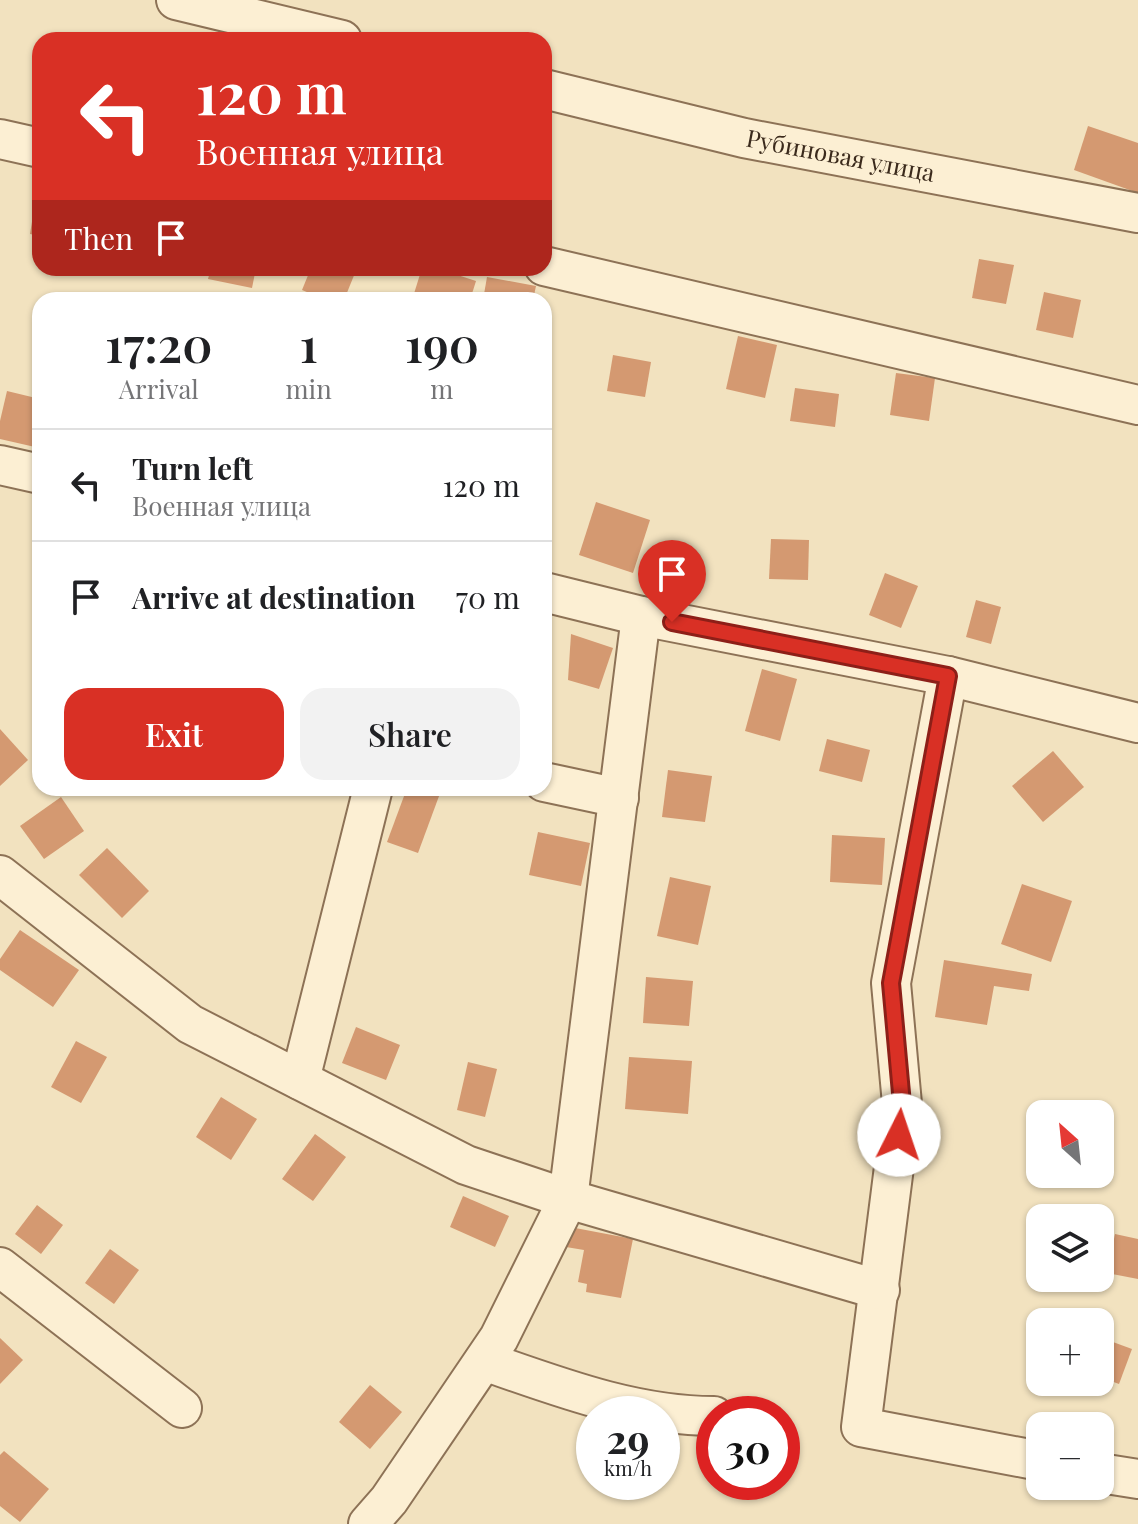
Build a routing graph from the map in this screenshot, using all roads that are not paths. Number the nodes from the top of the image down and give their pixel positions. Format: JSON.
{"nodes":[{"id":1,"x":176,"y":0,"type":"edge"},
{"id":2,"x":309,"y":32,"type":"edge"},
{"id":3,"x":552,"y":91,"type":"edge"},
{"id":4,"x":0,"y":139,"type":"edge"},
{"id":5,"x":32,"y":146,"type":"edge"},
{"id":6,"x":1138,"y":213,"type":"edge"},
{"id":7,"x":552,"y":268,"type":"edge"},
{"id":8,"x":1138,"y":405,"type":"edge"},
{"id":9,"x":0,"y":465,"type":"edge"},
{"id":10,"x":32,"y":472,"type":"edge"},
{"id":11,"x":552,"y":594,"type":"edge"},
{"id":12,"x":641,"y":616,"type":"junction"},
{"id":13,"x":948,"y":676,"type":"junction"},
{"id":14,"x":1138,"y":723,"type":"edge"},
{"id":15,"x":552,"y":784,"type":"edge"},
{"id":16,"x":371,"y":796,"type":"edge"},
{"id":17,"x":619,"y":798,"type":"junction"},
{"id":18,"x":0,"y":875,"type":"edge"},
{"id":19,"x":300,"y":1080,"type":"junction"},
{"id":20,"x":568,"y":1199,"type":"junction"},
{"id":21,"x":0,"y":1267,"type":"edge"},
{"id":22,"x":880,"y":1290,"type":"junction"},
{"id":23,"x":484,"y":1361,"type":"junction"},
{"id":24,"x":182,"y":1408,"type":"dead end"},
{"id":25,"x":696,"y":1416,"type":"edge"},
{"id":26,"x":1026,"y":1458,"type":"edge"},
{"id":27,"x":1114,"y":1475,"type":"edge"},
{"id":28,"x":1138,"y":1479,"type":"edge"},
{"id":29,"x":368,"y":1524,"type":"edge"}],
"edges":[{"from":1,"to":2,"type":"street"},
{"from":3,"to":6,"type":"street","name":"Рубиновая улица"},
{"from":4,"to":5,"type":"street"},
{"from":7,"to":8,"type":"street"},
{"from":9,"to":10,"type":"street"},
{"from":11,"to":12,"type":"street"},
{"from":12,"to":13,"type":"street"},
{"from":12,"to":17,"type":"street"},
{"from":13,"to":14,"type":"street"},
{"from":13,"to":22,"type":"street"},
{"from":15,"to":17,"type":"street"},
{"from":16,"to":19,"type":"street"},
{"from":17,"to":20,"type":"street"},
{"from":18,"to":19,"type":"street"},
{"from":19,"to":20,"type":"street"},
{"from":20,"to":22,"type":"street"},
{"from":20,"to":23,"type":"street"},
{"from":21,"to":24,"type":"street"},
{"from":22,"to":26,"type":"street"},
{"from":23,"to":25,"type":"street"},
{"from":23,"to":29,"type":"street"},
{"from":27,"to":28,"type":"street"}]}
